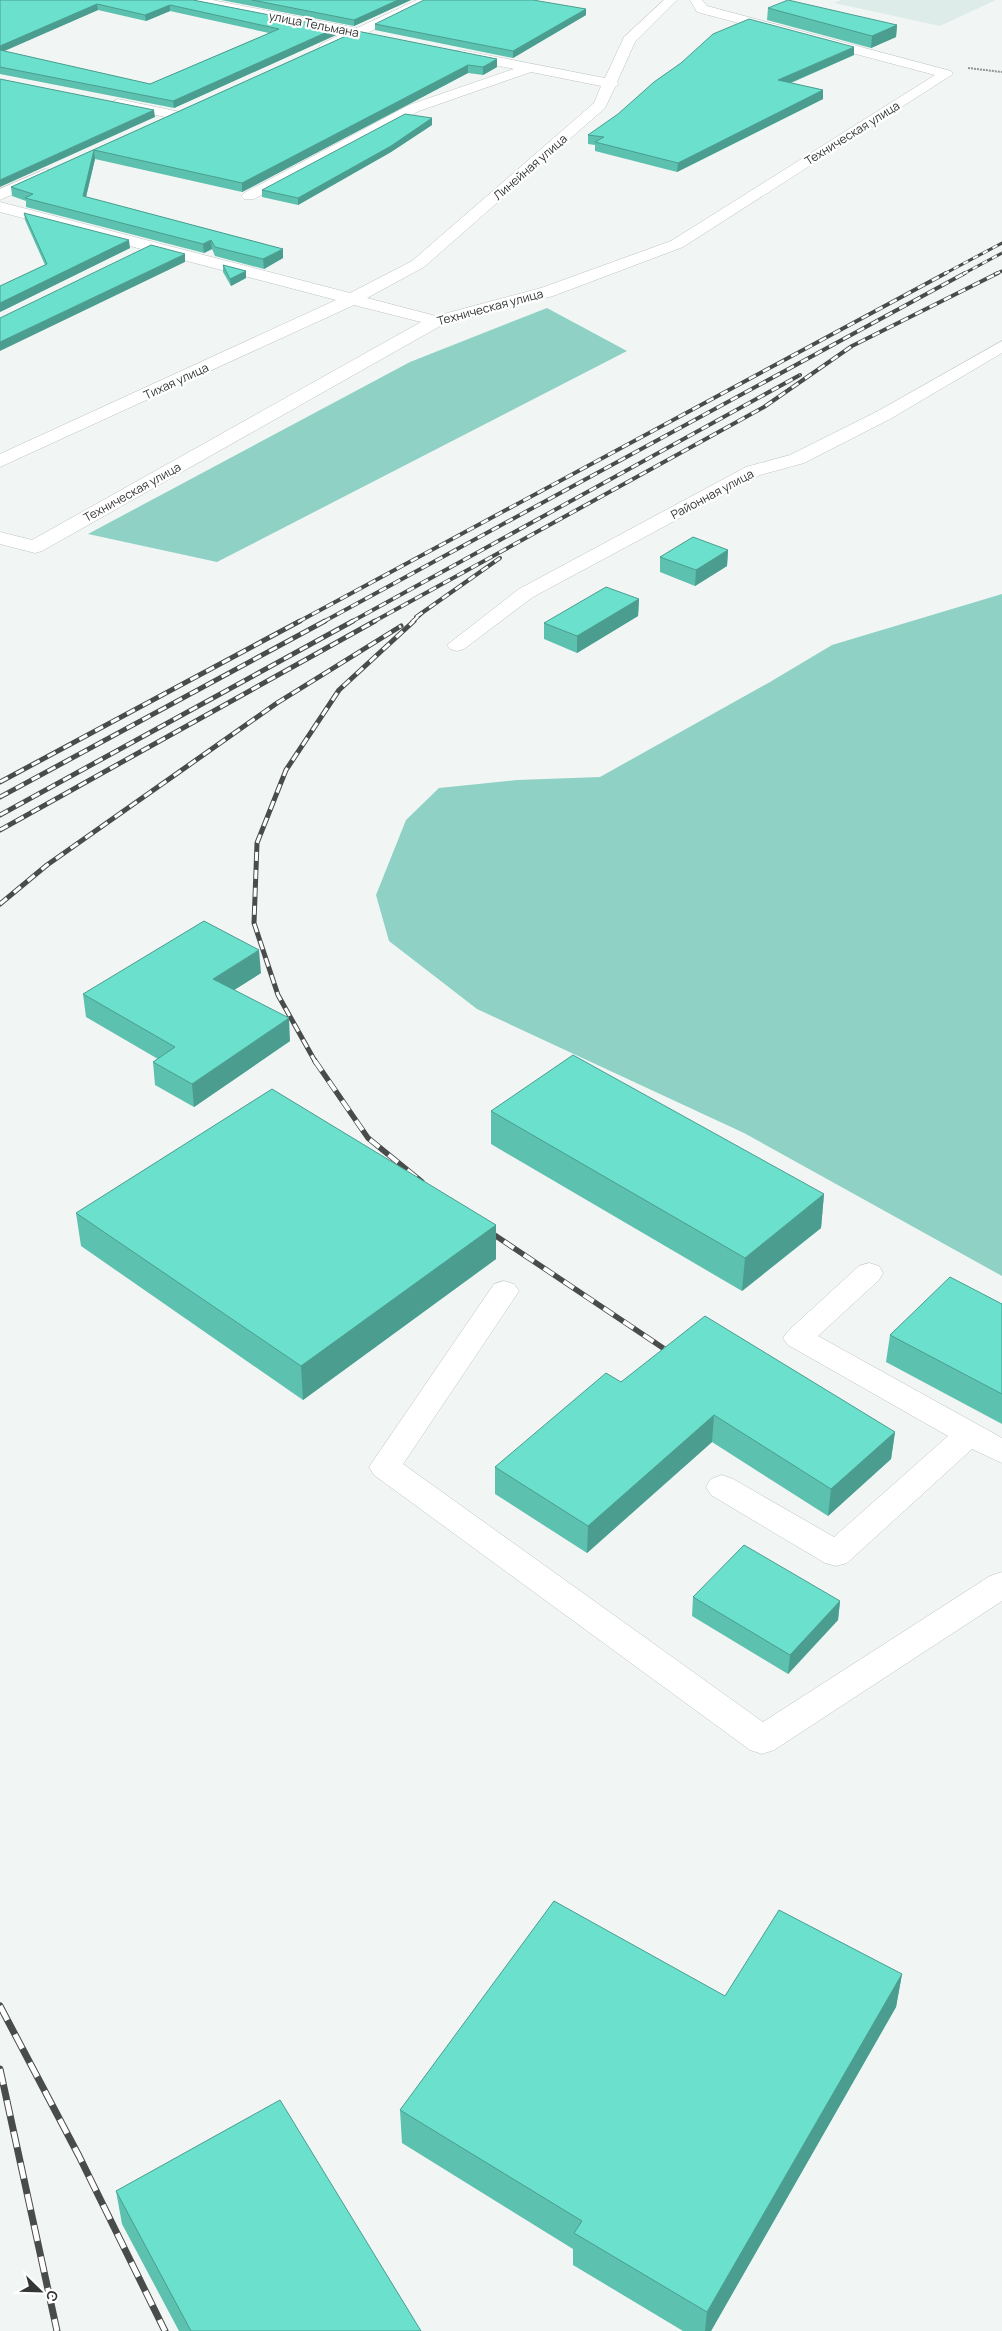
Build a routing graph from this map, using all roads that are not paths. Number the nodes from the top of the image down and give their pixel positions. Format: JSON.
{"nodes":[{"id":1,"x":192,"y":0,"type":"edge"},
{"id":2,"x":427,"y":0,"type":"edge"},
{"id":3,"x":671,"y":0,"type":"edge"},
{"id":4,"x":696,"y":0,"type":"edge"},
{"id":5,"x":358,"y":32,"type":"junction"},
{"id":6,"x":377,"y":36,"type":"edge"},
{"id":7,"x":444,"y":50,"type":"edge"},
{"id":8,"x":314,"y":52,"type":"edge"},
{"id":9,"x":531,"y":68,"type":"junction"},
{"id":10,"x":612,"y":84,"type":"junction"},
{"id":11,"x":107,"y":101,"type":"edge"},
{"id":12,"x":149,"y":127,"type":"edge"},
{"id":13,"x":61,"y":167,"type":"edge"},
{"id":14,"x":0,"y":195,"type":"edge"},
{"id":15,"x":249,"y":196,"type":"dead end"},
{"id":16,"x":0,"y":207,"type":"edge"},
{"id":17,"x":149,"y":246,"type":"junction"},
{"id":18,"x":123,"y":259,"type":"edge"},
{"id":19,"x":352,"y":298,"type":"junction"},
{"id":20,"x":436,"y":321,"type":"junction"},
{"id":21,"x":1002,"y":346,"type":"edge"},
{"id":22,"x":0,"y":461,"type":"edge"},
{"id":23,"x":0,"y":538,"type":"edge"},
{"id":24,"x":457,"y":645,"type":"dead end"},
{"id":25,"x":868,"y":1273,"type":"dead end"},
{"id":26,"x":504,"y":1291,"type":"dead end"},
{"id":27,"x":968,"y":1434,"type":"junction"},
{"id":28,"x":1002,"y":1452,"type":"edge"},
{"id":29,"x":722,"y":1487,"type":"dead end"},
{"id":30,"x":1002,"y":1585,"type":"edge"}],
"edges":[{"from":1,"to":5,"type":"street","name":"улица Тельмана"},
{"from":2,"to":5,"type":"street"},
{"from":3,"to":10,"type":"street","name":"Линейная улица"},
{"from":4,"to":20,"type":"street","name":"Техническая улица"},
{"from":5,"to":6,"type":"street","name":"улица Тельмана"},
{"from":5,"to":8,"type":"street"},
{"from":7,"to":9,"type":"street"},
{"from":9,"to":10,"type":"street"},
{"from":9,"to":15,"type":"street"},
{"from":10,"to":19,"type":"street","name":"Линейная улица"},
{"from":11,"to":12,"type":"street"},
{"from":13,"to":14,"type":"street"},
{"from":16,"to":17,"type":"street"},
{"from":17,"to":18,"type":"street"},
{"from":17,"to":19,"type":"street"},
{"from":19,"to":20,"type":"street"},
{"from":19,"to":22,"type":"street","name":"Тихая улица"},
{"from":20,"to":23,"type":"street","name":"Техническая улица"},
{"from":21,"to":24,"type":"street","name":"Районная улица"},
{"from":25,"to":27,"type":"street"},
{"from":26,"to":30,"type":"street"},
{"from":27,"to":28,"type":"street"},
{"from":27,"to":29,"type":"street"}]}
